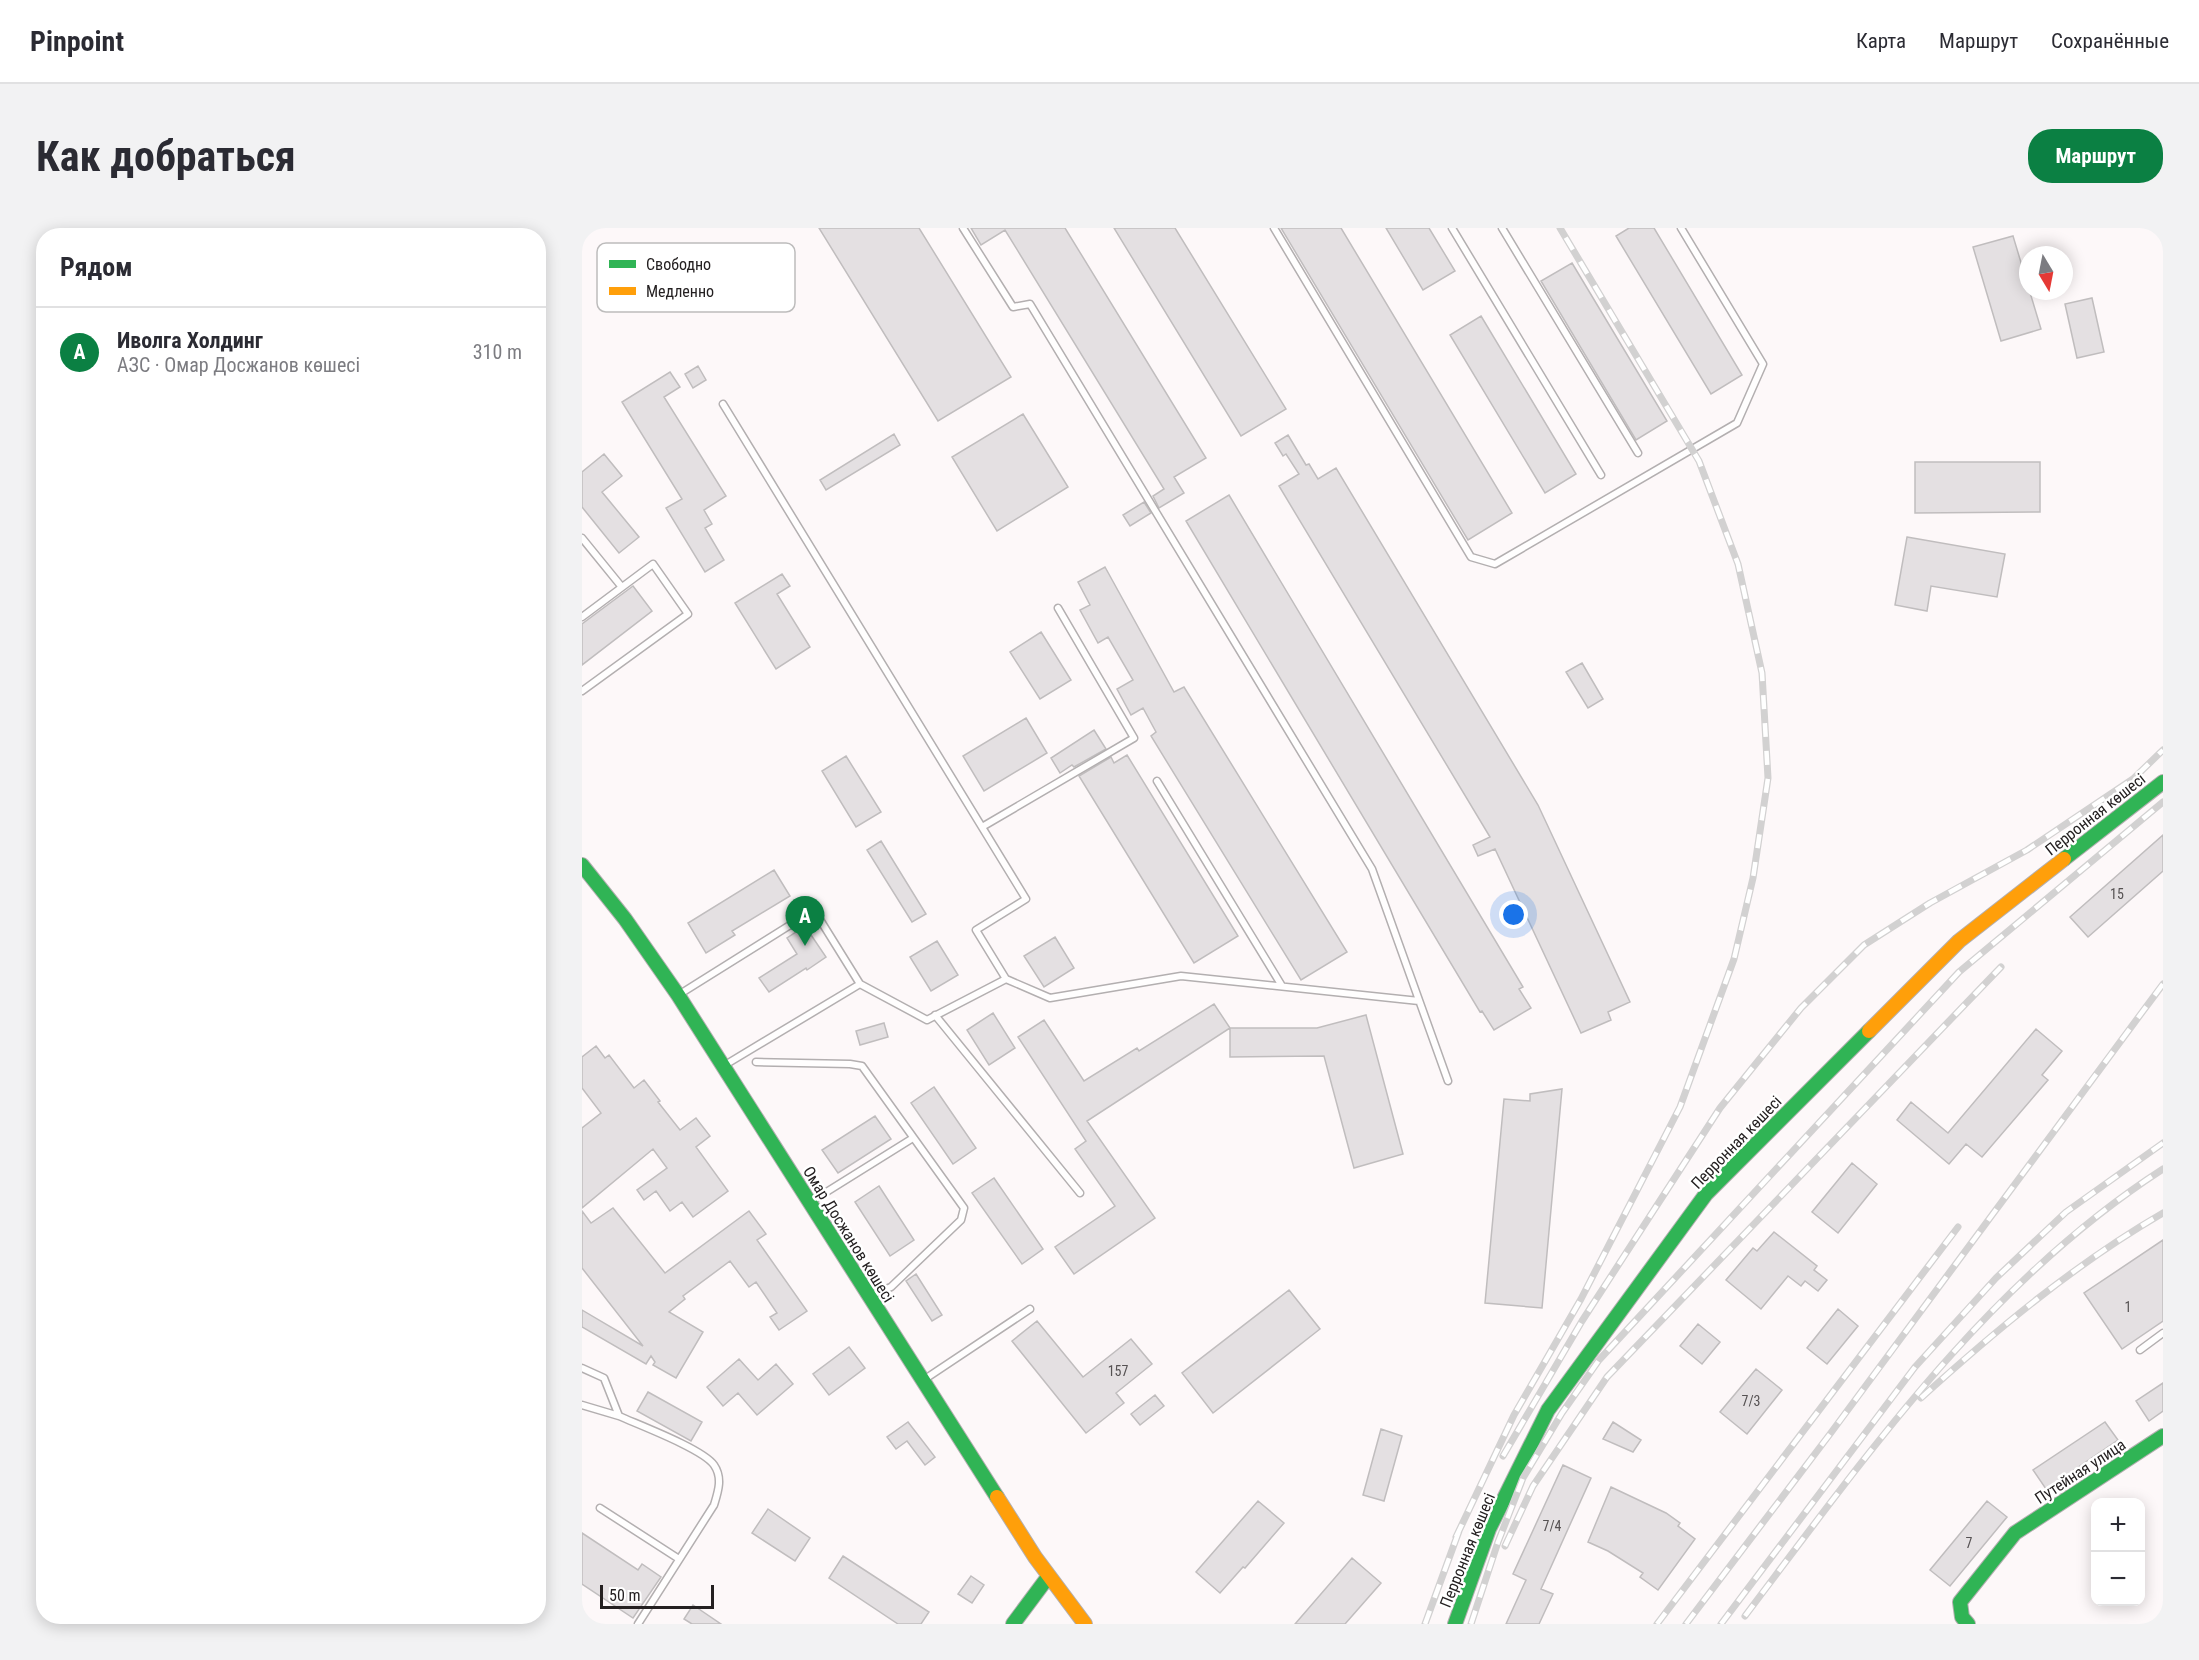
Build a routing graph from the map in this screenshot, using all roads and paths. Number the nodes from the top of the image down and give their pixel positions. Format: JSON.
{"nodes":[{"id":1,"x":963,"y":228,"type":"edge"},
{"id":2,"x":1274,"y":228,"type":"edge"},
{"id":3,"x":1452,"y":228,"type":"edge"},
{"id":4,"x":1502,"y":228,"type":"edge"},
{"id":5,"x":1681,"y":228,"type":"edge"},
{"id":6,"x":723,"y":404,"type":"dead end"},
{"id":7,"x":1638,"y":453,"type":"dead end"},
{"id":8,"x":1601,"y":475,"type":"dead end"},
{"id":9,"x":582,"y":538,"type":"edge"},
{"id":10,"x":621,"y":586,"type":"junction"},
{"id":11,"x":1058,"y":608,"type":"dead end"},
{"id":12,"x":582,"y":617,"type":"edge"},
{"id":13,"x":582,"y":691,"type":"edge"},
{"id":14,"x":1157,"y":781,"type":"dead end"},
{"id":15,"x":2163,"y":782,"type":"edge"},
{"id":16,"x":982,"y":827,"type":"junction"},
{"id":17,"x":582,"y":865,"type":"edge"},
{"id":18,"x":1006,"y":979,"type":"junction"},
{"id":19,"x":860,"y":984,"type":"junction"},
{"id":20,"x":1282,"y":986,"type":"junction"},
{"id":21,"x":678,"y":995,"type":"junction"},
{"id":22,"x":1419,"y":1001,"type":"junction"},
{"id":23,"x":935,"y":1015,"type":"junction"},
{"id":24,"x":756,"y":1062,"type":"dead end"},
{"id":25,"x":724,"y":1065,"type":"junction"},
{"id":26,"x":1448,"y":1081,"type":"dead end"},
{"id":27,"x":913,"y":1138,"type":"junction"},
{"id":28,"x":1080,"y":1193,"type":"dead end"},
{"id":29,"x":810,"y":1202,"type":"junction"},
{"id":30,"x":869,"y":1296,"type":"junction"},
{"id":31,"x":1030,"y":1309,"type":"dead end"},
{"id":32,"x":2163,"y":1334,"type":"edge"},
{"id":33,"x":2140,"y":1350,"type":"dead end"},
{"id":34,"x":582,"y":1368,"type":"edge"},
{"id":35,"x":922,"y":1381,"type":"junction"},
{"id":36,"x":582,"y":1405,"type":"edge"},
{"id":37,"x":619,"y":1416,"type":"junction"},
{"id":38,"x":2163,"y":1436,"type":"edge"},
{"id":39,"x":600,"y":1508,"type":"dead end"},
{"id":40,"x":679,"y":1560,"type":"junction"},
{"id":41,"x":1048,"y":1577,"type":"junction"},
{"id":42,"x":638,"y":1624,"type":"edge"},
{"id":43,"x":1013,"y":1624,"type":"edge"},
{"id":44,"x":1085,"y":1624,"type":"edge"},
{"id":45,"x":1455,"y":1624,"type":"edge"},
{"id":46,"x":1968,"y":1624,"type":"edge"}],
"edges":[{"from":1,"to":22,"type":"lane"},
{"from":2,"to":5,"type":"lane"},
{"from":3,"to":8,"type":"lane"},
{"from":4,"to":7,"type":"lane"},
{"from":6,"to":16,"type":"lane"},
{"from":9,"to":10,"type":"lane"},
{"from":10,"to":12,"type":"lane"},
{"from":10,"to":13,"type":"lane"},
{"from":11,"to":16,"type":"lane"},
{"from":14,"to":20,"type":"lane"},
{"from":15,"to":45,"type":"street","name":"Перронная көшесі"},
{"from":16,"to":18,"type":"lane"},
{"from":17,"to":21,"type":"street","name":"Омар Досжанов көшесі"},
{"from":18,"to":20,"type":"lane"},
{"from":18,"to":23,"type":"lane"},
{"from":19,"to":21,"type":"lane"},
{"from":19,"to":23,"type":"lane"},
{"from":19,"to":25,"type":"lane"},
{"from":20,"to":22,"type":"lane"},
{"from":21,"to":25,"type":"street","name":"Омар Досжанов көшесі"},
{"from":22,"to":26,"type":"lane"},
{"from":23,"to":28,"type":"lane"},
{"from":24,"to":27,"type":"lane"},
{"from":25,"to":29,"type":"street","name":"Омар Досжанов көшесі"},
{"from":27,"to":29,"type":"lane"},
{"from":27,"to":30,"type":"lane"},
{"from":29,"to":30,"type":"street","name":"Омар Досжанов көшесі"},
{"from":30,"to":35,"type":"street","name":"Омар Досжанов көшесі"},
{"from":31,"to":35,"type":"lane"},
{"from":32,"to":33,"type":"lane"},
{"from":34,"to":37,"type":"lane"},
{"from":35,"to":41,"type":"street","name":"Омар Досжанов көшесі"},
{"from":36,"to":37,"type":"lane"},
{"from":37,"to":40,"type":"lane"},
{"from":38,"to":46,"type":"street","name":"Путейная улица"},
{"from":39,"to":40,"type":"lane"},
{"from":40,"to":42,"type":"lane"},
{"from":41,"to":43,"type":"street"},
{"from":41,"to":44,"type":"street","name":"Омар Досжанов көшесі"}]}
